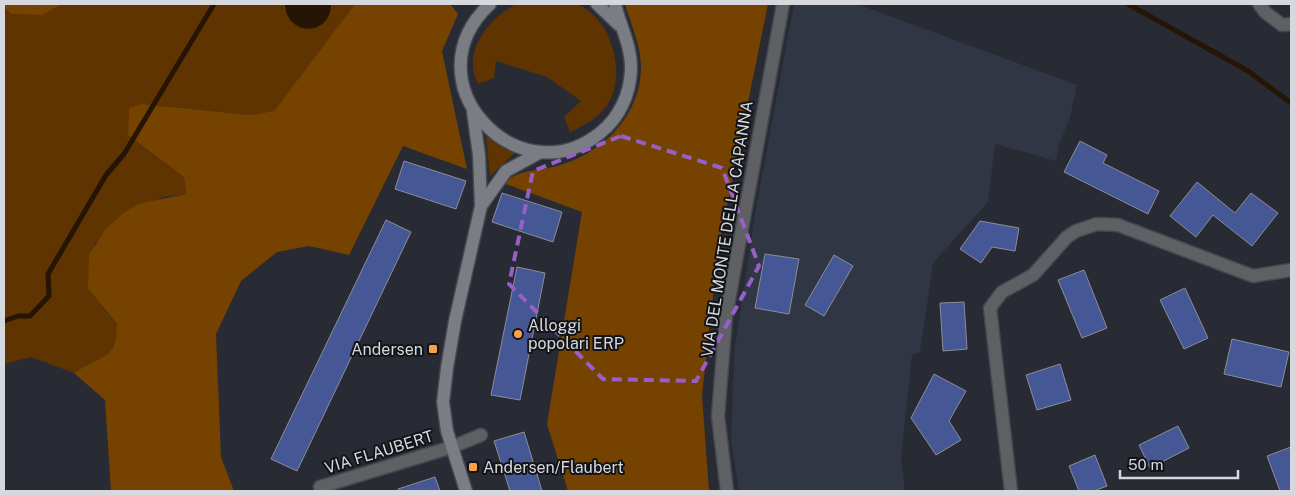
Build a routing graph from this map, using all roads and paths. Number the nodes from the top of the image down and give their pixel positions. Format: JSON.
{"nodes":[{"id":1,"x":490,"y":4,"type":"edge"},
{"id":2,"x":597,"y":4,"type":"edge"},
{"id":3,"x":615,"y":4,"type":"edge"},
{"id":4,"x":783,"y":4,"type":"edge"},
{"id":5,"x":1259,"y":4,"type":"edge"},
{"id":6,"x":1291,"y":24,"type":"edge"},
{"id":7,"x":621,"y":27,"type":"junction"},
{"id":8,"x":473,"y":112,"type":"junction"},
{"id":9,"x":539,"y":153,"type":"junction"},
{"id":10,"x":481,"y":206,"type":"junction"},
{"id":11,"x":1291,"y":270,"type":"edge"},
{"id":12,"x":481,"y":435,"type":"dead end"},
{"id":13,"x":452,"y":447,"type":"junction"},
{"id":14,"x":321,"y":491,"type":"edge"},
{"id":15,"x":466,"y":491,"type":"edge"},
{"id":16,"x":726,"y":491,"type":"edge"},
{"id":17,"x":1012,"y":491,"type":"edge"}],
"edges":[{"from":1,"to":8,"type":"street"},
{"from":2,"to":7,"type":"street"},
{"from":3,"to":7,"type":"street"},
{"from":4,"to":16,"type":"street","name":"VIA DEL MONTE DELLA CAPANNA"},
{"from":5,"to":6,"type":"street"},
{"from":7,"to":9,"type":"street"},
{"from":8,"to":9,"type":"street"},
{"from":8,"to":10,"type":"street"},
{"from":9,"to":10,"type":"street"},
{"from":10,"to":13,"type":"street"},
{"from":11,"to":17,"type":"street"},
{"from":12,"to":13,"type":"street","name":"VIA FLAUBERT"},
{"from":13,"to":14,"type":"street","name":"VIA FLAUBERT"},
{"from":13,"to":15,"type":"street"}]}
